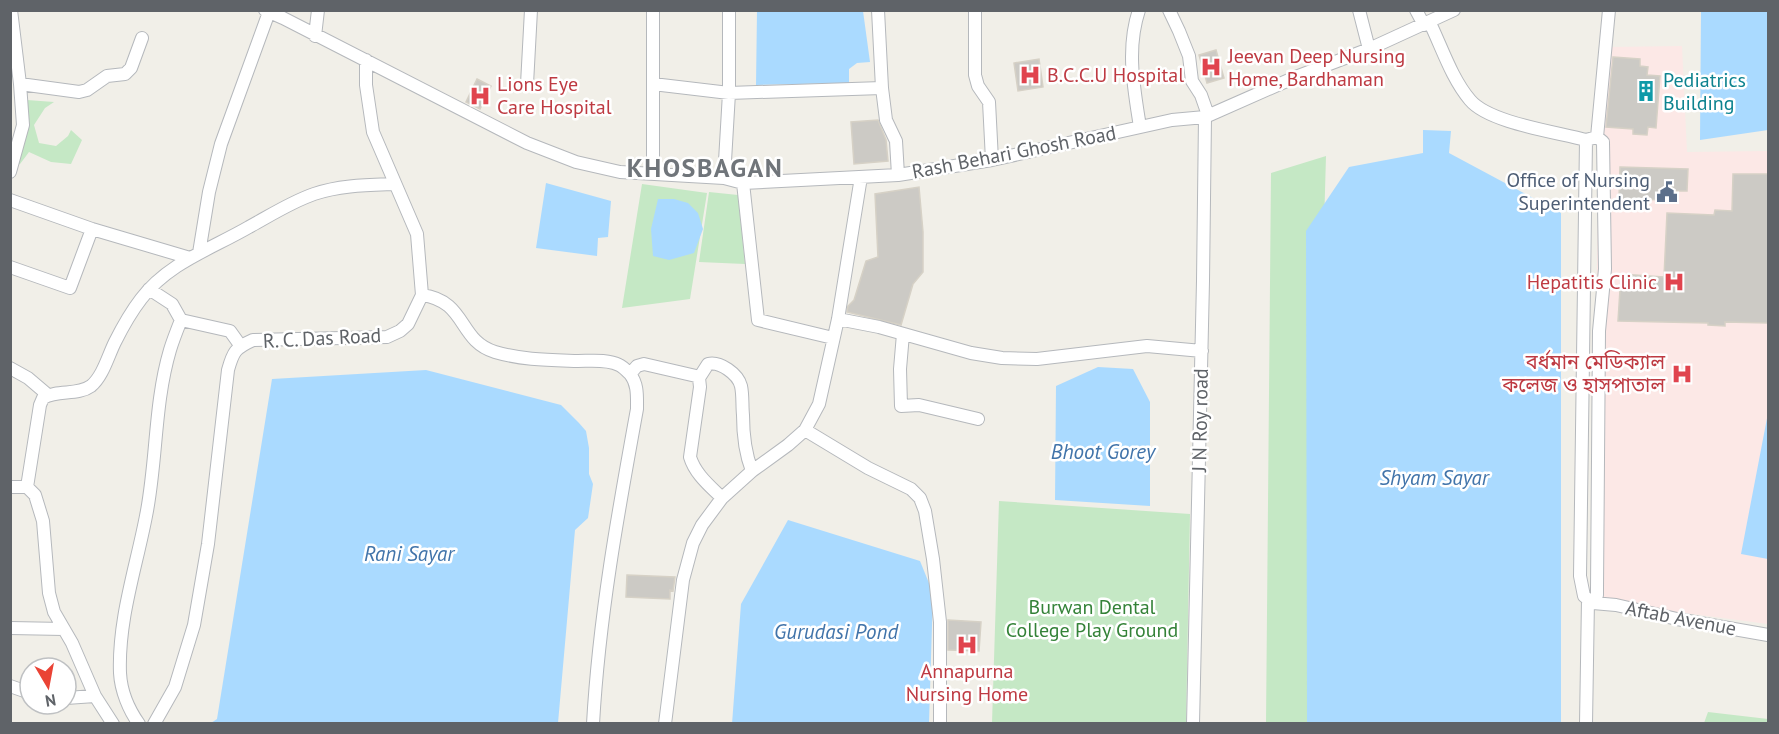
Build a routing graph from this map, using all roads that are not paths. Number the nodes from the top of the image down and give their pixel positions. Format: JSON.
{"nodes":[{"id":1,"x":11,"y":10,"type":"edge"},
{"id":2,"x":318,"y":10,"type":"edge"},
{"id":3,"x":531,"y":10,"type":"edge"},
{"id":4,"x":653,"y":10,"type":"edge"},
{"id":5,"x":729,"y":10,"type":"edge"},
{"id":6,"x":878,"y":10,"type":"edge"},
{"id":7,"x":975,"y":10,"type":"edge"},
{"id":8,"x":1139,"y":10,"type":"edge"},
{"id":9,"x":1169,"y":10,"type":"edge"},
{"id":10,"x":1359,"y":10,"type":"edge"},
{"id":11,"x":1416,"y":10,"type":"edge"},
{"id":12,"x":1454,"y":10,"type":"edge"},
{"id":13,"x":1609,"y":10,"type":"edge"},
{"id":14,"x":267,"y":11,"type":"edge"},
{"id":15,"x":1427,"y":24,"type":"junction"},
{"id":16,"x":315,"y":36,"type":"junction"},
{"id":17,"x":141,"y":38,"type":"dead end"},
{"id":18,"x":1369,"y":49,"type":"junction"},
{"id":19,"x":366,"y":60,"type":"junction"},
{"id":20,"x":21,"y":84,"type":"junction"},
{"id":21,"x":527,"y":84,"type":"dead end"},
{"id":22,"x":653,"y":84,"type":"junction"},
{"id":23,"x":882,"y":88,"type":"junction"},
{"id":24,"x":729,"y":93,"type":"junction"},
{"id":25,"x":1206,"y":116,"type":"junction"},
{"id":26,"x":1140,"y":127,"type":"junction"},
{"id":27,"x":1592,"y":138,"type":"junction"},
{"id":28,"x":992,"y":160,"type":"junction"},
{"id":29,"x":10,"y":172,"type":"edge"},
{"id":30,"x":653,"y":174,"type":"junction"},
{"id":31,"x":898,"y":175,"type":"junction"},
{"id":32,"x":861,"y":177,"type":"junction"},
{"id":33,"x":724,"y":178,"type":"junction"},
{"id":34,"x":743,"y":183,"type":"junction"},
{"id":35,"x":395,"y":184,"type":"junction"},
{"id":36,"x":10,"y":200,"type":"edge"},
{"id":37,"x":92,"y":229,"type":"junction"},
{"id":38,"x":195,"y":256,"type":"junction"},
{"id":39,"x":10,"y":267,"type":"edge"},
{"id":40,"x":149,"y":289,"type":"junction"},
{"id":41,"x":422,"y":295,"type":"junction"},
{"id":42,"x":838,"y":319,"type":"junction"},
{"id":43,"x":181,"y":320,"type":"junction"},
{"id":44,"x":903,"y":334,"type":"junction"},
{"id":45,"x":833,"y":338,"type":"junction"},
{"id":46,"x":240,"y":345,"type":"junction"},
{"id":47,"x":1202,"y":351,"type":"junction"},
{"id":48,"x":10,"y":368,"type":"edge"},
{"id":49,"x":630,"y":374,"type":"junction"},
{"id":50,"x":699,"y":378,"type":"junction"},
{"id":51,"x":48,"y":395,"type":"junction"},
{"id":52,"x":978,"y":419,"type":"dead end"},
{"id":53,"x":805,"y":430,"type":"junction"},
{"id":54,"x":752,"y":471,"type":"junction"},
{"id":55,"x":27,"y":487,"type":"junction"},
{"id":56,"x":10,"y":488,"type":"edge"},
{"id":57,"x":722,"y":498,"type":"junction"},
{"id":58,"x":1590,"y":601,"type":"junction"},
{"id":59,"x":10,"y":628,"type":"edge"},
{"id":60,"x":64,"y":629,"type":"junction"},
{"id":61,"x":1768,"y":635,"type":"edge"},
{"id":62,"x":95,"y":696,"type":"junction"},
{"id":63,"x":78,"y":697,"type":"edge"},
{"id":64,"x":113,"y":723,"type":"edge"},
{"id":65,"x":140,"y":723,"type":"edge"},
{"id":66,"x":154,"y":723,"type":"edge"},
{"id":67,"x":593,"y":723,"type":"edge"},
{"id":68,"x":665,"y":723,"type":"edge"},
{"id":69,"x":940,"y":723,"type":"edge"},
{"id":70,"x":1193,"y":723,"type":"edge"},
{"id":71,"x":1586,"y":723,"type":"edge"}],
"edges":[{"from":1,"to":20,"type":"street"},
{"from":2,"to":16,"type":"street"},
{"from":3,"to":21,"type":"street"},
{"from":4,"to":22,"type":"street"},
{"from":5,"to":24,"type":"street"},
{"from":6,"to":23,"type":"street"},
{"from":7,"to":28,"type":"street"},
{"from":8,"to":26,"type":"street"},
{"from":9,"to":25,"type":"street"},
{"from":10,"to":18,"type":"street"},
{"from":11,"to":15,"type":"street"},
{"from":12,"to":15,"type":"street","name":"Rash Behari Ghosh Road"},
{"from":13,"to":27,"type":"street"},
{"from":14,"to":16,"type":"street","name":"Rash Behari Ghosh Road"},
{"from":14,"to":38,"type":"street"},
{"from":15,"to":18,"type":"street","name":"Rash Behari Ghosh Road"},
{"from":15,"to":27,"type":"street"},
{"from":16,"to":19,"type":"street","name":"Rash Behari Ghosh Road"},
{"from":17,"to":20,"type":"street"},
{"from":18,"to":25,"type":"street","name":"Rash Behari Ghosh Road"},
{"from":19,"to":30,"type":"street","name":"Rash Behari Ghosh Road"},
{"from":19,"to":35,"type":"street"},
{"from":20,"to":29,"type":"street"},
{"from":22,"to":24,"type":"street"},
{"from":22,"to":30,"type":"street"},
{"from":23,"to":24,"type":"street"},
{"from":23,"to":31,"type":"street"},
{"from":24,"to":33,"type":"street"},
{"from":25,"to":26,"type":"street","name":"Rash Behari Ghosh Road"},
{"from":25,"to":47,"type":"street","name":"J N Roy road"},
{"from":26,"to":28,"type":"street","name":"Rash Behari Ghosh Road"},
{"from":27,"to":58,"type":"street"},
{"from":27,"to":58,"type":"street"},
{"from":28,"to":31,"type":"street","name":"Rash Behari Ghosh Road"},
{"from":30,"to":33,"type":"street","name":"Rash Behari Ghosh Road"},
{"from":31,"to":32,"type":"street","name":"Rash Behari Ghosh Road"},
{"from":32,"to":34,"type":"street","name":"Rash Behari Ghosh Road"},
{"from":32,"to":42,"type":"street"},
{"from":33,"to":34,"type":"street","name":"Rash Behari Ghosh Road"},
{"from":34,"to":45,"type":"street"},
{"from":35,"to":38,"type":"street"},
{"from":35,"to":41,"type":"street"},
{"from":36,"to":37,"type":"street"},
{"from":37,"to":38,"type":"street"},
{"from":37,"to":39,"type":"street"},
{"from":38,"to":40,"type":"street"},
{"from":40,"to":43,"type":"street"},
{"from":40,"to":51,"type":"street"},
{"from":41,"to":46,"type":"street","name":"R. C. Das Road"},
{"from":41,"to":49,"type":"street"},
{"from":42,"to":44,"type":"street"},
{"from":42,"to":45,"type":"street"},
{"from":43,"to":46,"type":"street"},
{"from":43,"to":65,"type":"street"},
{"from":44,"to":47,"type":"street"},
{"from":44,"to":52,"type":"street"},
{"from":45,"to":53,"type":"street"},
{"from":46,"to":66,"type":"street","name":"R. C. Das Road"},
{"from":47,"to":70,"type":"street","name":"J N Roy road"},
{"from":48,"to":51,"type":"street"},
{"from":49,"to":50,"type":"street"},
{"from":49,"to":67,"type":"street"},
{"from":50,"to":54,"type":"street"},
{"from":50,"to":57,"type":"street"},
{"from":51,"to":55,"type":"street"},
{"from":53,"to":54,"type":"street"},
{"from":53,"to":69,"type":"street"},
{"from":54,"to":57,"type":"street"},
{"from":55,"to":56,"type":"street"},
{"from":55,"to":60,"type":"street"},
{"from":57,"to":68,"type":"street"},
{"from":58,"to":61,"type":"street","name":"Aftab Avenue"},
{"from":58,"to":71,"type":"street"},
{"from":59,"to":60,"type":"street"},
{"from":60,"to":62,"type":"street"},
{"from":62,"to":63,"type":"street"},
{"from":62,"to":64,"type":"street"}]}
